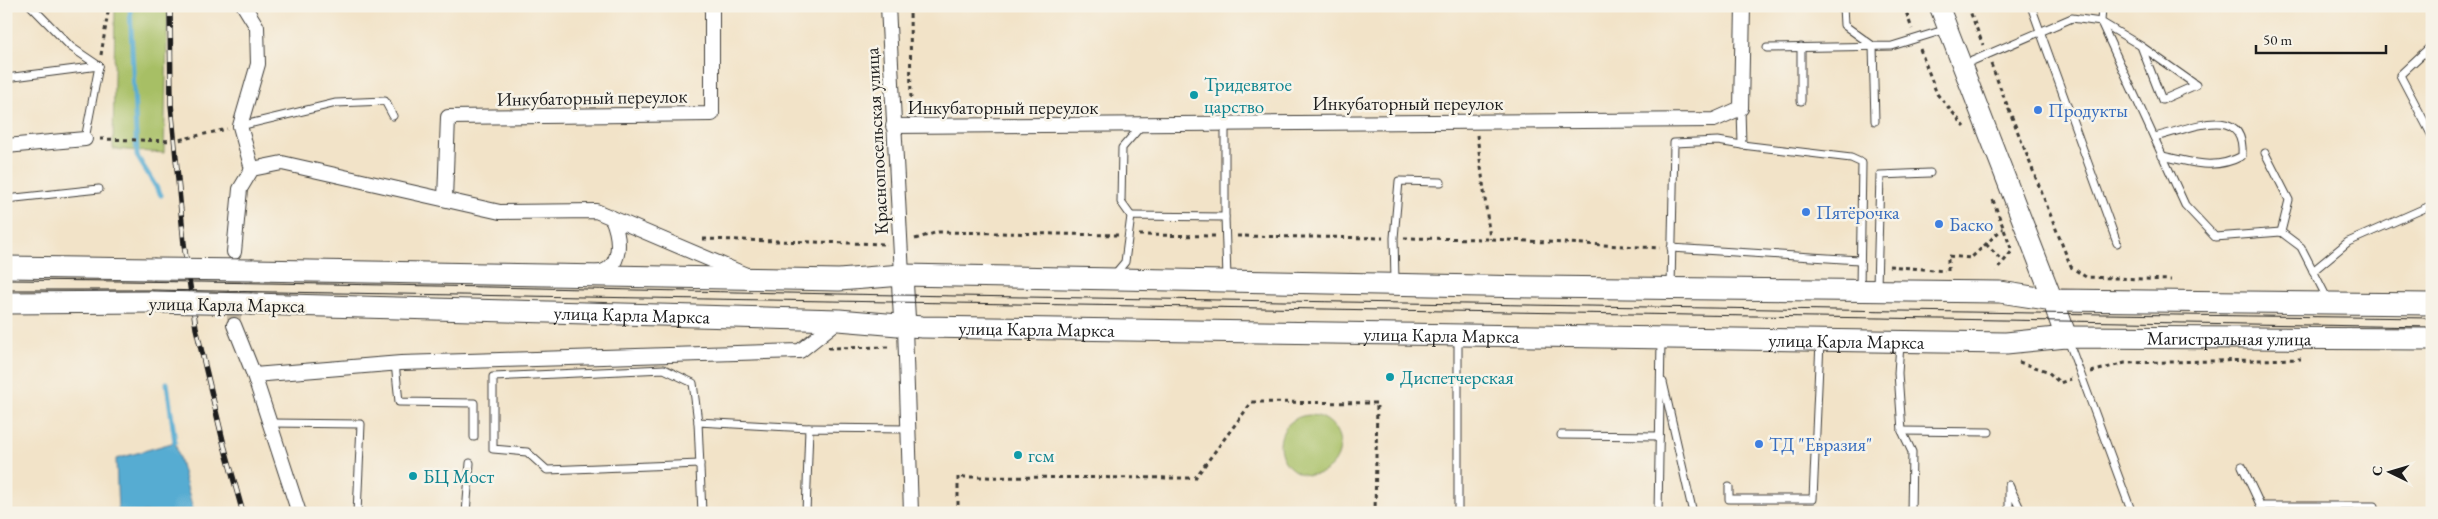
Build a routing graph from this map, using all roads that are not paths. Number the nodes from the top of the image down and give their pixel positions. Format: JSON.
{"nodes":[{"id":1,"x":31,"y":6,"type":"edge"},
{"id":2,"x":244,"y":6,"type":"edge"},
{"id":3,"x":712,"y":6,"type":"edge"},
{"id":4,"x":888,"y":6,"type":"edge"},
{"id":5,"x":1743,"y":6,"type":"edge"},
{"id":6,"x":1843,"y":6,"type":"edge"},
{"id":7,"x":1939,"y":6,"type":"edge"},
{"id":8,"x":2031,"y":6,"type":"edge"},
{"id":9,"x":2102,"y":6,"type":"edge"},
{"id":10,"x":2101,"y":22,"type":"junction"},
{"id":11,"x":1948,"y":29,"type":"junction"},
{"id":12,"x":2040,"y":32,"type":"junction"},
{"id":13,"x":2432,"y":45,"type":"edge"},
{"id":14,"x":1873,"y":46,"type":"junction"},
{"id":15,"x":2141,"y":46,"type":"junction"},
{"id":16,"x":1800,"y":47,"type":"junction"},
{"id":17,"x":1767,"y":48,"type":"dead end"},
{"id":18,"x":1962,"y":65,"type":"junction"},
{"id":19,"x":99,"y":66,"type":"junction"},
{"id":20,"x":6,"y":78,"type":"edge"},
{"id":21,"x":1801,"y":101,"type":"dead end"},
{"id":22,"x":1741,"y":108,"type":"junction"},
{"id":23,"x":393,"y":116,"type":"dead end"},
{"id":24,"x":1875,"y":120,"type":"dead end"},
{"id":25,"x":1142,"y":124,"type":"junction"},
{"id":26,"x":1226,"y":124,"type":"junction"},
{"id":27,"x":240,"y":126,"type":"junction"},
{"id":28,"x":893,"y":126,"type":"junction"},
{"id":29,"x":2154,"y":136,"type":"junction"},
{"id":30,"x":2432,"y":136,"type":"edge"},
{"id":31,"x":85,"y":139,"type":"joint"},
{"id":32,"x":1742,"y":145,"type":"junction"},
{"id":33,"x":6,"y":146,"type":"edge"},
{"id":34,"x":2265,"y":153,"type":"dead end"},
{"id":35,"x":2162,"y":156,"type":"junction"},
{"id":36,"x":252,"y":169,"type":"junction"},
{"id":37,"x":1930,"y":173,"type":"dead end"},
{"id":38,"x":1441,"y":182,"type":"dead end"},
{"id":39,"x":99,"y":189,"type":"dead end"},
{"id":40,"x":6,"y":199,"type":"edge"},
{"id":41,"x":445,"y":199,"type":"junction"},
{"id":42,"x":2432,"y":205,"type":"edge"},
{"id":43,"x":1131,"y":216,"type":"junction"},
{"id":44,"x":1225,"y":217,"type":"junction"},
{"id":45,"x":612,"y":218,"type":"junction"},
{"id":46,"x":2281,"y":232,"type":"junction"},
{"id":47,"x":2117,"y":243,"type":"dead end"},
{"id":48,"x":1671,"y":248,"type":"junction"},
{"id":49,"x":234,"y":252,"type":"tunnel mouth"},
{"id":50,"x":1859,"y":260,"type":"junction"},
{"id":51,"x":6,"y":267,"type":"edge"},
{"id":52,"x":2313,"y":271,"type":"junction"},
{"id":53,"x":577,"y":275,"type":"junction"},
{"id":54,"x":902,"y":275,"type":"junction"},
{"id":55,"x":754,"y":279,"type":"junction"},
{"id":56,"x":1111,"y":279,"type":"junction"},
{"id":57,"x":1228,"y":281,"type":"junction"},
{"id":58,"x":1395,"y":284,"type":"junction"},
{"id":59,"x":1671,"y":288,"type":"junction"},
{"id":60,"x":1868,"y":291,"type":"junction"},
{"id":61,"x":2053,"y":300,"type":"junction"},
{"id":62,"x":6,"y":303,"type":"edge"},
{"id":63,"x":2330,"y":303,"type":"junction"},
{"id":64,"x":2432,"y":304,"type":"edge"},
{"id":65,"x":839,"y":320,"type":"junction"},
{"id":66,"x":234,"y":325,"type":"tunnel mouth"},
{"id":67,"x":905,"y":326,"type":"junction"},
{"id":68,"x":1458,"y":335,"type":"junction"},
{"id":69,"x":2066,"y":337,"type":"junction"},
{"id":70,"x":1661,"y":338,"type":"junction"},
{"id":71,"x":1820,"y":339,"type":"junction"},
{"id":72,"x":2432,"y":339,"type":"edge"},
{"id":73,"x":1900,"y":342,"type":"junction"},
{"id":74,"x":398,"y":363,"type":"junction"},
{"id":75,"x":1660,"y":372,"type":"junction"},
{"id":76,"x":254,"y":375,"type":"junction"},
{"id":77,"x":698,"y":422,"type":"junction"},
{"id":78,"x":269,"y":423,"type":"junction"},
{"id":79,"x":809,"y":428,"type":"junction"},
{"id":80,"x":908,"y":429,"type":"junction"},
{"id":81,"x":1902,"y":431,"type":"junction"},
{"id":82,"x":1989,"y":432,"type":"dead end"},
{"id":83,"x":1562,"y":435,"type":"dead end"},
{"id":84,"x":1660,"y":436,"type":"junction"},
{"id":85,"x":474,"y":438,"type":"dead end"},
{"id":86,"x":470,"y":463,"type":"dead end"},
{"id":87,"x":700,"y":464,"type":"junction"},
{"id":88,"x":2242,"y":466,"type":"dead end"},
{"id":89,"x":1729,"y":487,"type":"dead end"},
{"id":90,"x":2263,"y":509,"type":"edge"},
{"id":91,"x":299,"y":513,"type":"edge"},
{"id":92,"x":357,"y":513,"type":"edge"},
{"id":93,"x":466,"y":513,"type":"edge"},
{"id":94,"x":702,"y":513,"type":"edge"},
{"id":95,"x":806,"y":513,"type":"edge"},
{"id":96,"x":911,"y":513,"type":"edge"},
{"id":97,"x":1458,"y":513,"type":"edge"},
{"id":98,"x":1658,"y":513,"type":"edge"},
{"id":99,"x":1694,"y":513,"type":"edge"},
{"id":100,"x":1911,"y":513,"type":"edge"},
{"id":101,"x":2008,"y":513,"type":"edge"},
{"id":102,"x":2022,"y":513,"type":"edge"},
{"id":103,"x":2132,"y":513,"type":"edge"},
{"id":104,"x":2374,"y":513,"type":"edge"}],
"edges":[{"from":1,"to":19,"type":"lane"},
{"from":2,"to":27,"type":"street"},
{"from":3,"to":41,"type":"street","name":"Инкубаторный переулок"},
{"from":4,"to":28,"type":"street","name":"Краснопосельская улица"},
{"from":5,"to":22,"type":"street"},
{"from":6,"to":14,"type":"lane"},
{"from":7,"to":11,"type":"street"},
{"from":8,"to":12,"type":"lane"},
{"from":9,"to":10,"type":"lane"},
{"from":10,"to":12,"type":"lane"},
{"from":10,"to":15,"type":"lane"},
{"from":10,"to":29,"type":"lane"},
{"from":11,"to":14,"type":"lane"},
{"from":11,"to":18,"type":"street"},
{"from":12,"to":18,"type":"lane"},
{"from":12,"to":47,"type":"lane"},
{"from":13,"to":30,"type":"lane"},
{"from":14,"to":16,"type":"lane"},
{"from":14,"to":24,"type":"lane"},
{"from":15,"to":15,"type":"lane"},
{"from":16,"to":17,"type":"lane"},
{"from":16,"to":21,"type":"lane"},
{"from":18,"to":61,"type":"street"},
{"from":19,"to":20,"type":"lane"},
{"from":19,"to":31,"type":"lane"},
{"from":22,"to":26,"type":"street","name":"Инкубаторный переулок"},
{"from":22,"to":32,"type":"lane"},
{"from":23,"to":27,"type":"lane"},
{"from":25,"to":26,"type":"street","name":"Инкубаторный переулок"},
{"from":25,"to":28,"type":"street","name":"Инкубаторный переулок"},
{"from":25,"to":43,"type":"lane"},
{"from":26,"to":44,"type":"lane"},
{"from":27,"to":36,"type":"street"},
{"from":28,"to":54,"type":"street","name":"Краснопосельская улица"},
{"from":29,"to":35,"type":"lane"},
{"from":29,"to":35,"type":"lane"},
{"from":31,"to":33,"type":"street"},
{"from":32,"to":48,"type":"lane"},
{"from":32,"to":50,"type":"lane"},
{"from":34,"to":46,"type":"lane"},
{"from":35,"to":46,"type":"lane"},
{"from":36,"to":41,"type":"street"},
{"from":36,"to":49,"type":"street"},
{"from":37,"to":60,"type":"lane"},
{"from":38,"to":58,"type":"lane"},
{"from":39,"to":40,"type":"lane"},
{"from":41,"to":45,"type":"street"},
{"from":42,"to":52,"type":"lane"},
{"from":43,"to":44,"type":"lane"},
{"from":43,"to":56,"type":"lane"},
{"from":44,"to":57,"type":"lane"},
{"from":45,"to":53,"type":"street"},
{"from":45,"to":55,"type":"street"},
{"from":46,"to":52,"type":"lane"},
{"from":48,"to":50,"type":"lane"},
{"from":48,"to":59,"type":"lane"},
{"from":50,"to":60,"type":"lane"},
{"from":51,"to":53,"type":"main road","name":"улица Карла Маркса","bridge":true},
{"from":52,"to":63,"type":"lane"},
{"from":53,"to":55,"type":"main road","name":"улица Карла Маркса"},
{"from":54,"to":55,"type":"main road","name":"улица Карла Маркса"},
{"from":54,"to":56,"type":"main road","name":"улица Карла Маркса"},
{"from":54,"to":67,"type":"main road"},
{"from":56,"to":57,"type":"main road","name":"улица Карла Маркса"},
{"from":57,"to":58,"type":"main road","name":"улица Карла Маркса"},
{"from":58,"to":59,"type":"main road","name":"улица Карла Маркса"},
{"from":59,"to":60,"type":"main road","name":"улица Карла Маркса"},
{"from":60,"to":61,"type":"main road","name":"улица Карла Маркса"},
{"from":61,"to":63,"type":"main road","name":"Магистральная улица"},
{"from":61,"to":69,"type":"main road"},
{"from":62,"to":65,"type":"main road","name":"улица Карла Маркса","bridge":true},
{"from":63,"to":64,"type":"main road","name":"Магистральная улица"},
{"from":65,"to":67,"type":"main road","name":"улица Карла Маркса"},
{"from":65,"to":74,"type":"street"},
{"from":66,"to":76,"type":"street"},
{"from":67,"to":68,"type":"main road","name":"улица Карла Маркса"},
{"from":67,"to":80,"type":"street"},
{"from":68,"to":70,"type":"main road","name":"улица Карла Маркса"},
{"from":68,"to":97,"type":"lane"},
{"from":69,"to":72,"type":"main road","name":"Магистральная улица"},
{"from":69,"to":73,"type":"main road","name":"улица Карла Маркса"},
{"from":69,"to":103,"type":"lane"},
{"from":70,"to":71,"type":"main road","name":"улица Карла Маркса"},
{"from":70,"to":75,"type":"lane"},
{"from":71,"to":73,"type":"main road","name":"улица Карла Маркса"},
{"from":71,"to":89,"type":"lane"},
{"from":73,"to":81,"type":"lane"},
{"from":74,"to":76,"type":"street"},
{"from":74,"to":85,"type":"lane"},
{"from":75,"to":84,"type":"lane"},
{"from":75,"to":99,"type":"lane"},
{"from":76,"to":78,"type":"street"},
{"from":77,"to":79,"type":"lane"},
{"from":77,"to":87,"type":"lane"},
{"from":77,"to":87,"type":"lane"},
{"from":78,"to":91,"type":"street"},
{"from":78,"to":92,"type":"lane"},
{"from":79,"to":80,"type":"lane"},
{"from":79,"to":95,"type":"lane"},
{"from":80,"to":96,"type":"street"},
{"from":81,"to":82,"type":"lane"},
{"from":81,"to":100,"type":"lane"},
{"from":83,"to":84,"type":"lane"},
{"from":84,"to":98,"type":"lane"},
{"from":86,"to":93,"type":"lane"},
{"from":87,"to":94,"type":"lane"},
{"from":88,"to":90,"type":"lane"},
{"from":90,"to":104,"type":"lane"},
{"from":101,"to":102,"type":"lane"}]}
